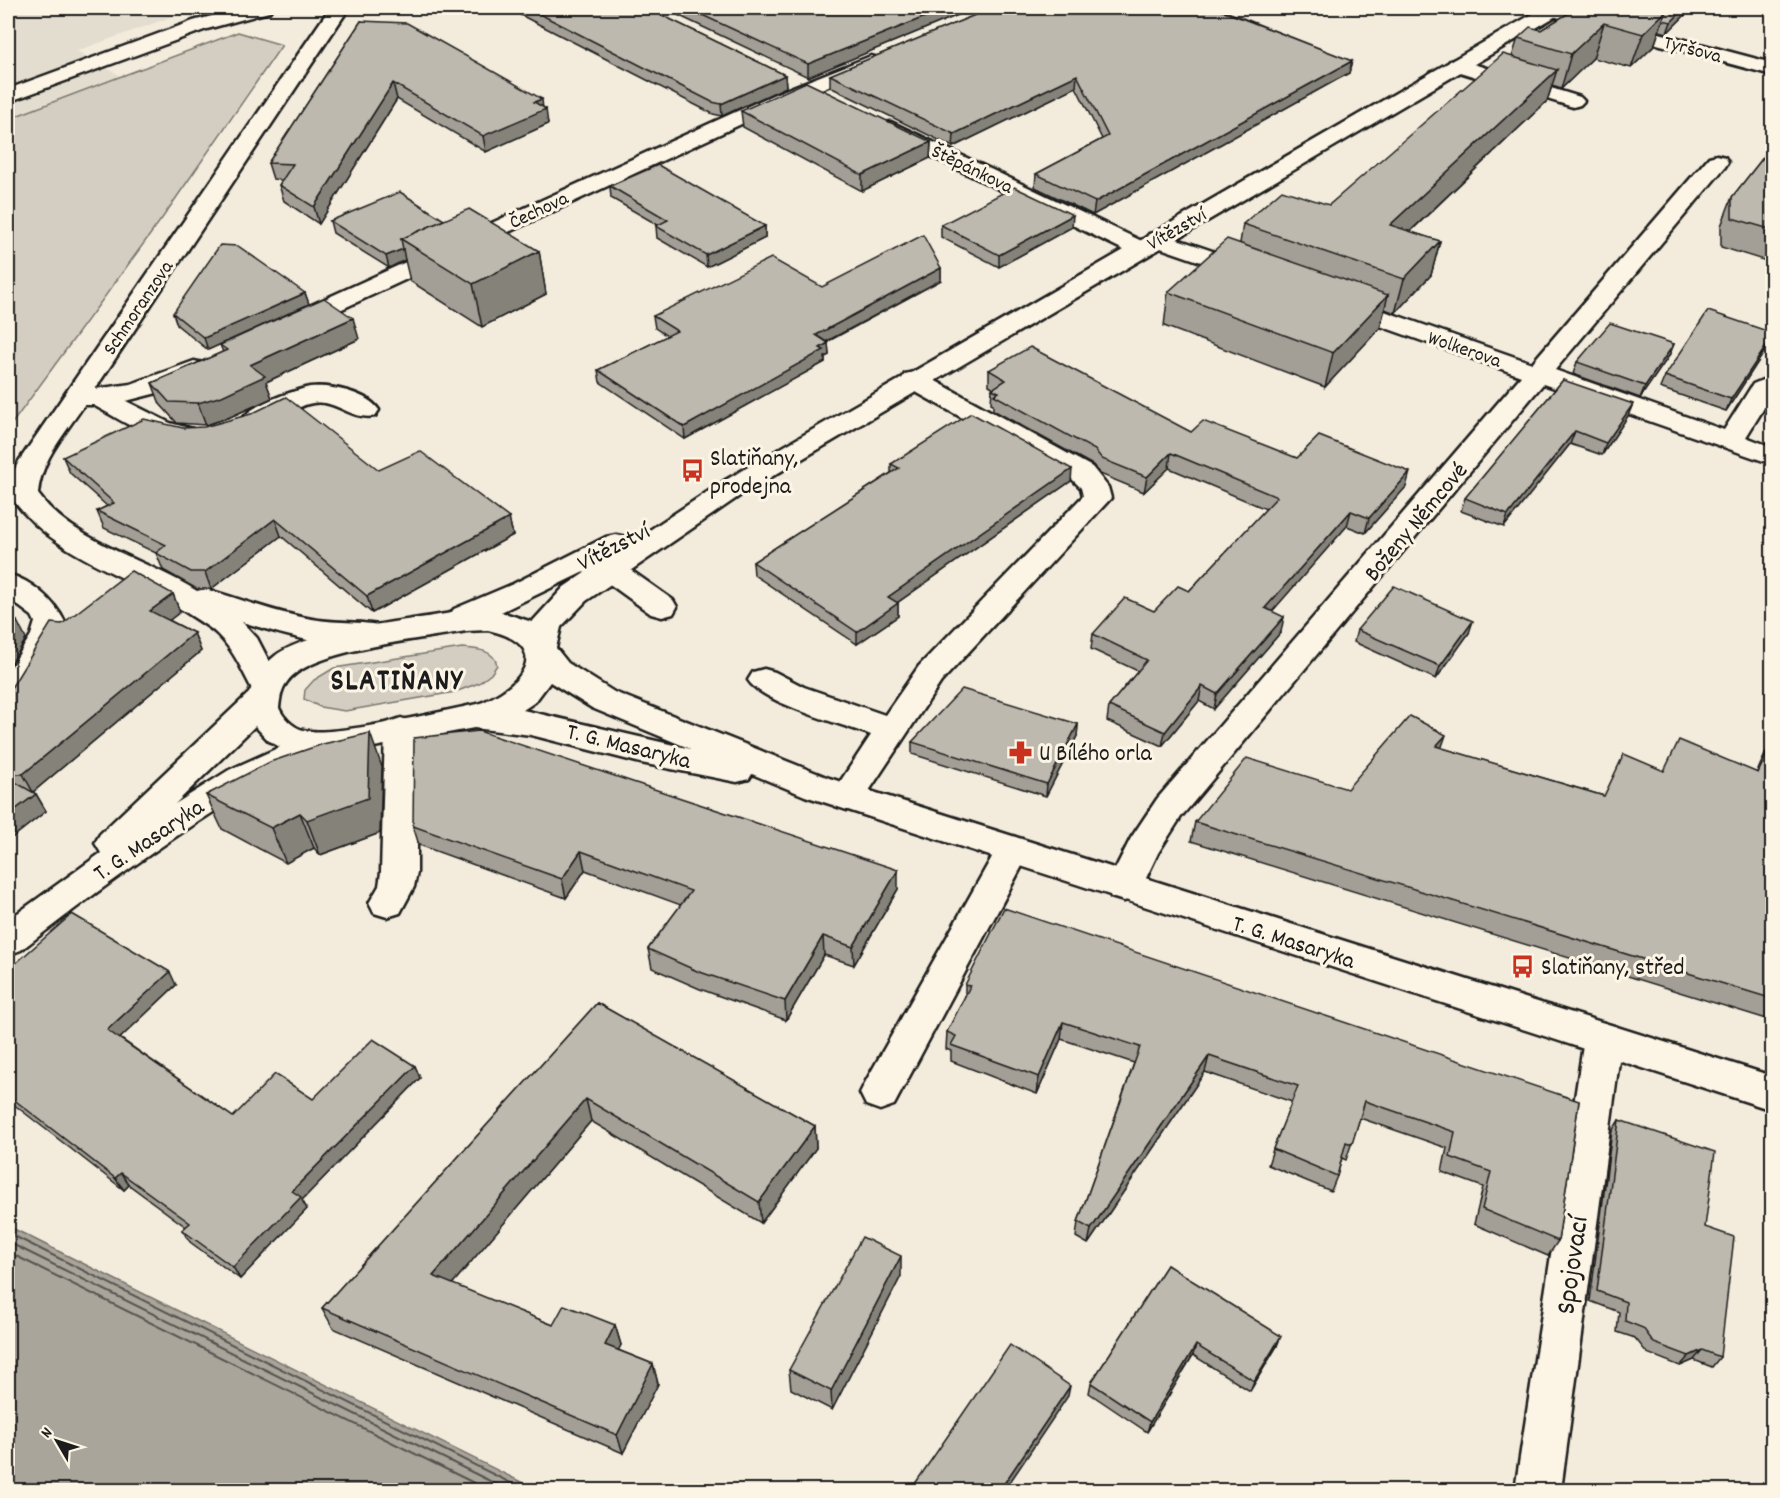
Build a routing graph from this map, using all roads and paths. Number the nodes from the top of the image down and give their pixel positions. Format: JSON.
{"nodes":[{"id":1,"x":262,"y":8,"type":"edge"},
{"id":2,"x":339,"y":8,"type":"edge"},
{"id":3,"x":1551,"y":8,"type":"edge"},
{"id":4,"x":889,"y":54,"type":"edge"},
{"id":5,"x":1457,"y":65,"type":"junction"},
{"id":6,"x":1773,"y":69,"type":"edge"},
{"id":7,"x":785,"y":76,"type":"edge"},
{"id":8,"x":809,"y":87,"type":"junction"},
{"id":9,"x":8,"y":96,"type":"edge"},
{"id":10,"x":830,"y":98,"type":"edge"},
{"id":11,"x":1573,"y":101,"type":"dead end"},
{"id":12,"x":872,"y":118,"type":"edge"},
{"id":13,"x":1717,"y":162,"type":"dead end"},
{"id":14,"x":1149,"y":244,"type":"junction"},
{"id":15,"x":1273,"y":280,"type":"edge"},
{"id":16,"x":1317,"y":296,"type":"edge"},
{"id":17,"x":274,"y":332,"type":"edge"},
{"id":18,"x":212,"y":361,"type":"edge"},
{"id":19,"x":1539,"y":374,"type":"junction"},
{"id":20,"x":914,"y":380,"type":"junction"},
{"id":21,"x":1773,"y":384,"type":"edge"},
{"id":22,"x":89,"y":397,"type":"junction"},
{"id":23,"x":366,"y":410,"type":"dead end"},
{"id":24,"x":1730,"y":441,"type":"junction"},
{"id":25,"x":796,"y":450,"type":"junction"},
{"id":26,"x":1773,"y":456,"type":"edge"},
{"id":27,"x":16,"y":497,"type":"edge"},
{"id":28,"x":577,"y":564,"type":"junction"},
{"id":29,"x":609,"y":569,"type":"junction"},
{"id":30,"x":137,"y":571,"type":"junction"},
{"id":31,"x":8,"y":584,"type":"edge"},
{"id":32,"x":662,"y":607,"type":"dead end"},
{"id":33,"x":425,"y":628,"type":"junction"},
{"id":34,"x":391,"y":634,"type":"junction"},
{"id":35,"x":541,"y":652,"type":"junction"},
{"id":36,"x":764,"y":680,"type":"dead end"},
{"id":37,"x":265,"y":694,"type":"junction"},
{"id":38,"x":8,"y":697,"type":"edge"},
{"id":39,"x":439,"y":723,"type":"junction"},
{"id":40,"x":401,"y":730,"type":"junction"},
{"id":41,"x":892,"y":730,"type":"junction"},
{"id":42,"x":332,"y":743,"type":"junction"},
{"id":43,"x":832,"y":792,"type":"junction"},
{"id":44,"x":1012,"y":851,"type":"junction"},
{"id":45,"x":1124,"y":887,"type":"junction"},
{"id":46,"x":387,"y":903,"type":"dead end"},
{"id":47,"x":8,"y":939,"type":"edge"},
{"id":48,"x":1603,"y":1039,"type":"junction"},
{"id":49,"x":880,"y":1093,"type":"dead end"},
{"id":50,"x":1773,"y":1093,"type":"edge"},
{"id":51,"x":1538,"y":1491,"type":"edge"}],
"edges":[{"from":1,"to":9,"type":"street"},
{"from":2,"to":22,"type":"street","name":"Schmoranzova"},
{"from":3,"to":5,"type":"street","name":"Vítězství"},
{"from":3,"to":6,"type":"street","name":"Tyršova"},
{"from":4,"to":8,"type":"street","name":"Čechova"},
{"from":5,"to":11,"type":"street"},
{"from":5,"to":14,"type":"street","name":"Vítězství"},
{"from":7,"to":8,"type":"street"},
{"from":8,"to":10,"type":"street"},
{"from":8,"to":17,"type":"street","name":"Čechova"},
{"from":12,"to":14,"type":"street","name":"Štěpánkova"},
{"from":13,"to":19,"type":"street","name":"Boženy Němcové"},
{"from":14,"to":15,"type":"street"},
{"from":14,"to":20,"type":"street","name":"Vítězství"},
{"from":16,"to":19,"type":"street","name":"Wolkerova"},
{"from":18,"to":22,"type":"street"},
{"from":19,"to":24,"type":"street","name":"Wolkerova"},
{"from":19,"to":45,"type":"street","name":"Boženy Němcové"},
{"from":20,"to":25,"type":"street","name":"Vítězství"},
{"from":20,"to":41,"type":"street"},
{"from":21,"to":24,"type":"street"},
{"from":22,"to":23,"type":"street"},
{"from":22,"to":27,"type":"street","name":"Schmoranzova"},
{"from":24,"to":26,"type":"street","name":"Wolkerova"},
{"from":25,"to":28,"type":"street","name":"Vítězství"},
{"from":25,"to":29,"type":"street","name":"Vítězství"},
{"from":27,"to":30,"type":"street","name":"Schmoranzova"},
{"from":28,"to":29,"type":"street"},
{"from":28,"to":33,"type":"street","name":"Vítězství"},
{"from":29,"to":32,"type":"street"},
{"from":29,"to":35,"type":"street","name":"Vítězství"},
{"from":30,"to":34,"type":"street","name":"Schmoranzova"},
{"from":30,"to":37,"type":"street","name":"Schmoranzova"},
{"from":31,"to":38,"type":"street"},
{"from":33,"to":34,"type":"street","name":"T. G. Masaryka"},
{"from":33,"to":35,"type":"street","name":"T. G. Masaryka"},
{"from":34,"to":37,"type":"street","name":"T. G. Masaryka"},
{"from":35,"to":39,"type":"street","name":"T. G. Masaryka"},
{"from":35,"to":43,"type":"street","name":"T. G. Masaryka"},
{"from":36,"to":41,"type":"street"},
{"from":37,"to":42,"type":"street","name":"T. G. Masaryka"},
{"from":37,"to":47,"type":"street","name":"T. G. Masaryka"},
{"from":39,"to":40,"type":"street","name":"T. G. Masaryka"},
{"from":39,"to":43,"type":"street","name":"T. G. Masaryka"},
{"from":40,"to":42,"type":"street","name":"T. G. Masaryka"},
{"from":40,"to":46,"type":"street"},
{"from":41,"to":43,"type":"street"},
{"from":42,"to":47,"type":"street","name":"T. G. Masaryka"},
{"from":43,"to":44,"type":"street","name":"T. G. Masaryka"},
{"from":44,"to":45,"type":"street","name":"T. G. Masaryka"},
{"from":44,"to":49,"type":"street"},
{"from":45,"to":48,"type":"street","name":"T. G. Masaryka"},
{"from":48,"to":50,"type":"street","name":"T. G. Masaryka"},
{"from":48,"to":51,"type":"street","name":"Spojovací"}]}
